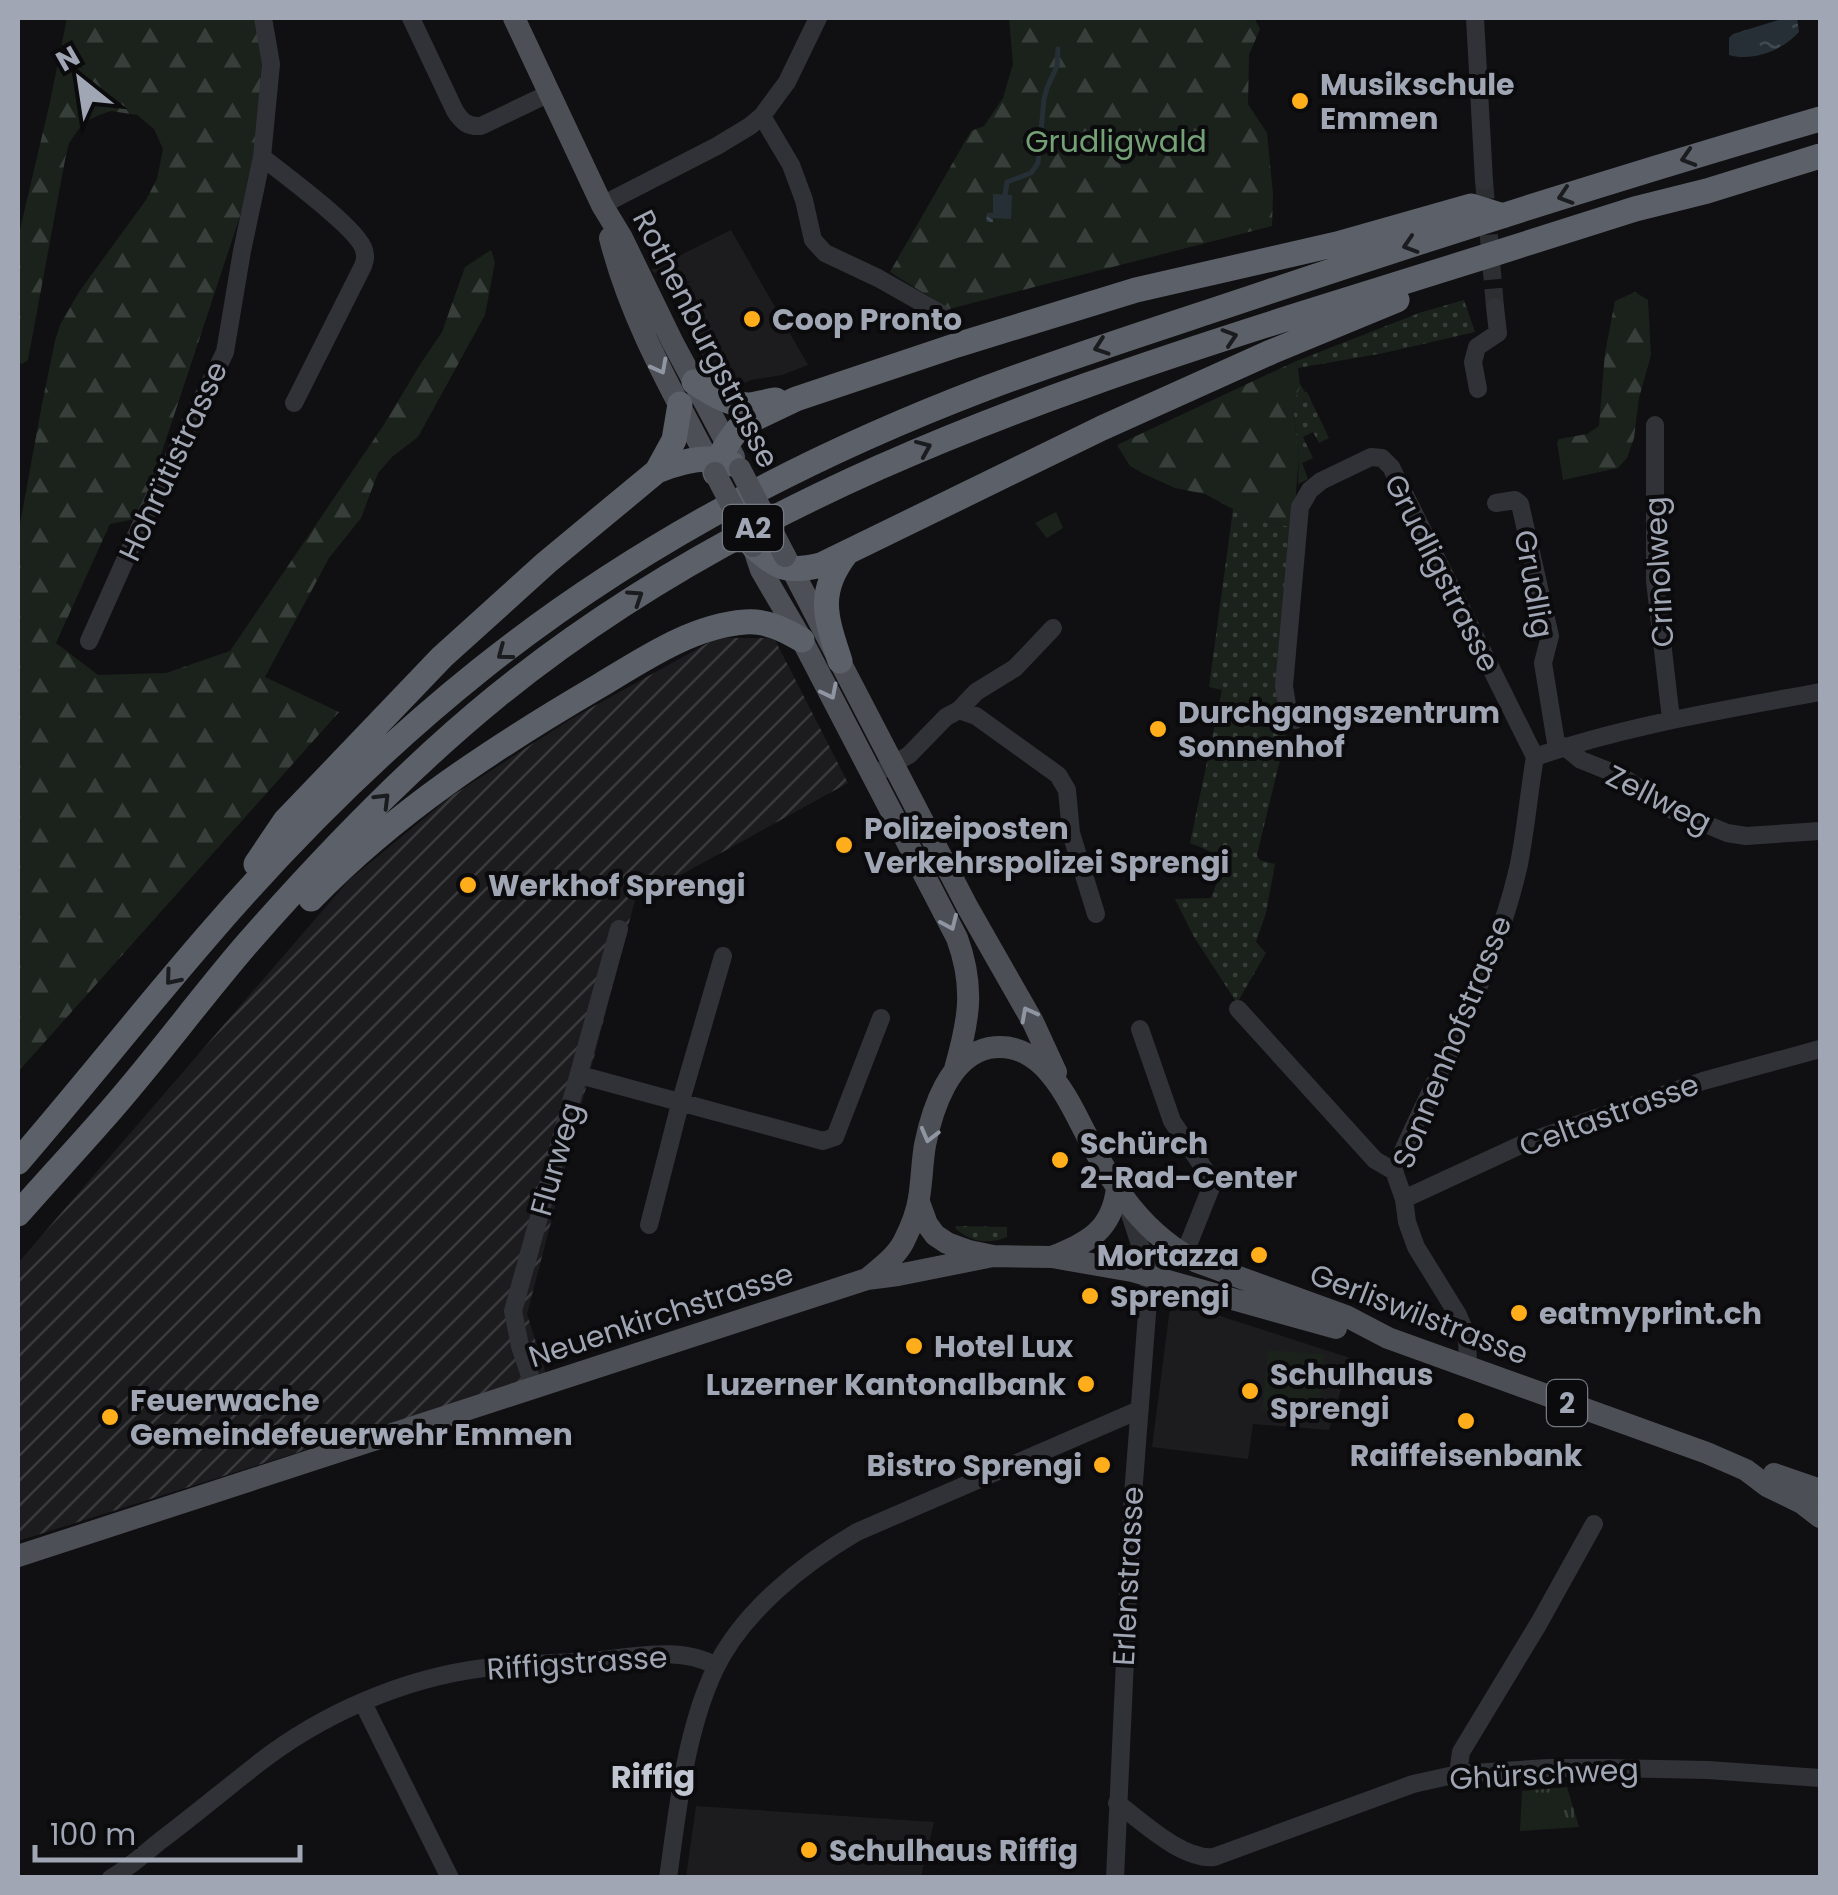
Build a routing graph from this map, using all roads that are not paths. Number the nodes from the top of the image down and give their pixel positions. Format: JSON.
{"nodes":[{"id":1,"x":263,"y":18,"type":"edge"},
{"id":2,"x":411,"y":18,"type":"edge"},
{"id":3,"x":514,"y":18,"type":"edge"},
{"id":4,"x":818,"y":18,"type":"edge"},
{"id":5,"x":1475,"y":18,"type":"edge"},
{"id":6,"x":550,"y":93,"type":"junction"},
{"id":7,"x":762,"y":116,"type":"junction"},
{"id":8,"x":1820,"y":118,"type":"edge"},
{"id":9,"x":1820,"y":156,"type":"edge"},
{"id":10,"x":262,"y":158,"type":"junction"},
{"id":11,"x":1484,"y":181,"type":"tunnel mouth"},
{"id":12,"x":1708,"y":192,"type":"junction"},
{"id":13,"x":602,"y":206,"type":"junction"},
{"id":14,"x":1503,"y":216,"type":"junction"},
{"id":15,"x":1496,"y":307,"type":"tunnel mouth"},
{"id":16,"x":945,"y":316,"type":"dead end"},
{"id":17,"x":1478,"y":389,"type":"dead end"},
{"id":18,"x":687,"y":393,"type":"junction"},
{"id":19,"x":796,"y":398,"type":"junction"},
{"id":20,"x":294,"y":403,"type":"dead end"},
{"id":21,"x":1655,"y":425,"type":"dead end"},
{"id":22,"x":725,"y":462,"type":"junction"},
{"id":23,"x":657,"y":471,"type":"junction"},
{"id":24,"x":1496,"y":503,"type":"dead end"},
{"id":25,"x":847,"y":552,"type":"junction"},
{"id":26,"x":773,"y":561,"type":"junction"},
{"id":27,"x":1053,"y":628,"type":"dead end"},
{"id":28,"x":802,"y":640,"type":"junction"},
{"id":29,"x":89,"y":641,"type":"dead end"},
{"id":30,"x":840,"y":661,"type":"junction"},
{"id":31,"x":1820,"y":692,"type":"edge"},
{"id":32,"x":960,"y":710,"type":"junction"},
{"id":33,"x":1295,"y":720,"type":"dead end"},
{"id":34,"x":1670,"y":720,"type":"junction"},
{"id":35,"x":1560,"y":748,"type":"junction"},
{"id":36,"x":1535,"y":757,"type":"junction"},
{"id":37,"x":883,"y":769,"type":"junction"},
{"id":38,"x":1820,"y":831,"type":"edge"},
{"id":39,"x":1096,"y":914,"type":"dead end"},
{"id":40,"x":619,"y":929,"type":"dead end"},
{"id":41,"x":206,"y":938,"type":"junction"},
{"id":42,"x":723,"y":956,"type":"dead end"},
{"id":43,"x":1238,"y":1009,"type":"dead end"},
{"id":44,"x":881,"y":1018,"type":"dead end"},
{"id":45,"x":1140,"y":1029,"type":"dead end"},
{"id":46,"x":1820,"y":1049,"type":"edge"},
{"id":47,"x":954,"y":1072,"type":"junction"},
{"id":48,"x":580,"y":1076,"type":"junction"},
{"id":49,"x":1060,"y":1085,"type":"junction"},
{"id":50,"x":680,"y":1104,"type":"junction"},
{"id":51,"x":106,"y":1116,"type":"junction"},
{"id":52,"x":18,"y":1162,"type":"edge"},
{"id":53,"x":1394,"y":1171,"type":"junction"},
{"id":54,"x":1122,"y":1196,"type":"junction"},
{"id":55,"x":1404,"y":1199,"type":"junction"},
{"id":56,"x":919,"y":1202,"type":"junction"},
{"id":57,"x":18,"y":1214,"type":"edge"},
{"id":58,"x":649,"y":1225,"type":"dead end"},
{"id":59,"x":1184,"y":1255,"type":"junction"},
{"id":60,"x":993,"y":1256,"type":"junction"},
{"id":61,"x":1052,"y":1257,"type":"junction"},
{"id":62,"x":1150,"y":1276,"type":"junction"},
{"id":63,"x":866,"y":1279,"type":"junction"},
{"id":64,"x":1388,"y":1338,"type":"junction"},
{"id":65,"x":1468,"y":1367,"type":"junction"},
{"id":66,"x":534,"y":1388,"type":"junction"},
{"id":67,"x":1139,"y":1410,"type":"junction"},
{"id":68,"x":1746,"y":1470,"type":"junction"},
{"id":69,"x":1820,"y":1490,"type":"edge"},
{"id":70,"x":1820,"y":1517,"type":"edge"},
{"id":71,"x":1594,"y":1524,"type":"dead end"},
{"id":72,"x":18,"y":1556,"type":"edge"},
{"id":73,"x":716,"y":1666,"type":"junction"},
{"id":74,"x":362,"y":1703,"type":"junction"},
{"id":75,"x":1458,"y":1774,"type":"junction"},
{"id":76,"x":1820,"y":1778,"type":"edge"},
{"id":77,"x":1117,"y":1803,"type":"junction"},
{"id":78,"x":111,"y":1878,"type":"edge"},
{"id":79,"x":450,"y":1878,"type":"edge"},
{"id":80,"x":668,"y":1878,"type":"edge"},
{"id":81,"x":1115,"y":1878,"type":"edge"}],
"edges":[{"from":1,"to":10,"type":"street","name":"Hohrütistrasse"},
{"from":2,"to":6,"type":"street"},
{"from":3,"to":6,"type":"main road","name":"Rothenburgstrasse"},
{"from":4,"to":7,"type":"street"},
{"from":5,"to":11,"type":"street"},
{"from":6,"to":13,"type":"main road","name":"Rothenburgstrasse"},
{"from":7,"to":13,"type":"street"},
{"from":7,"to":16,"type":"street"},
{"from":8,"to":14,"type":"highway","number":"A2","one_way":true},
{"from":9,"to":12,"type":"highway","number":"A2"},
{"from":10,"to":20,"type":"street"},
{"from":10,"to":29,"type":"street","name":"Hohrütistrasse"},
{"from":12,"to":25,"type":"highway"},
{"from":51,"to":12,"type":"highway","number":"A2","one_way":true},
{"from":13,"to":18,"type":"main road","name":"Rothenburgstrasse"},
{"from":14,"to":19,"type":"highway"},
{"from":14,"to":41,"type":"highway","number":"A2","one_way":true},
{"from":15,"to":17,"type":"street"},
{"from":18,"to":19,"type":"highway"},
{"from":18,"to":22,"type":"main road","name":"Rothenburgstrasse"},
{"from":18,"to":23,"type":"highway"},
{"from":19,"to":22,"type":"highway"},
{"from":21,"to":34,"type":"street","name":"Crinolweg"},
{"from":22,"to":23,"type":"highway"},
{"from":22,"to":26,"type":"main road","name":"Rothenburgstrasse","bridge":true},
{"from":22,"to":26,"type":"main road","name":"Rothenburgstrasse","bridge":true},
{"from":23,"to":41,"type":"highway"},
{"from":24,"to":35,"type":"street","name":"Grudlig"},
{"from":25,"to":26,"type":"highway"},
{"from":25,"to":30,"type":"highway"},
{"from":26,"to":28,"type":"main road","name":"Rothenburgstrasse"},
{"from":26,"to":30,"type":"main road","name":"Rothenburgstrasse"},
{"from":27,"to":32,"type":"street"},
{"from":28,"to":37,"type":"main road","name":"Rothenburgstrasse","one_way":true},
{"from":28,"to":51,"type":"highway"},
{"from":30,"to":37,"type":"main road","name":"Rothenburgstrasse"},
{"from":31,"to":34,"type":"street"},
{"from":32,"to":37,"type":"street"},
{"from":32,"to":39,"type":"street"},
{"from":33,"to":36,"type":"street","name":"Grudligstrasse"},
{"from":34,"to":35,"type":"street"},
{"from":35,"to":36,"type":"street"},
{"from":35,"to":38,"type":"street","name":"Zellweg"},
{"from":36,"to":53,"type":"street","name":"Sonnenhofstrasse"},
{"from":37,"to":47,"type":"main road","name":"Rothenburgstrasse","one_way":true},
{"from":49,"to":37,"type":"main road","name":"Rothenburgstrasse","one_way":true},
{"from":40,"to":48,"type":"street","name":"Flurweg"},
{"from":41,"to":52,"type":"highway","number":"A2","one_way":true},
{"from":42,"to":50,"type":"street"},
{"from":43,"to":53,"type":"street"},
{"from":44,"to":50,"type":"street"},
{"from":45,"to":59,"type":"street"},
{"from":46,"to":55,"type":"street","name":"Celtastrasse"},
{"from":47,"to":49,"type":"main road","number":"2"},
{"from":47,"to":56,"type":"main road","number":"2","one_way":true},
{"from":48,"to":50,"type":"street"},
{"from":48,"to":66,"type":"street","name":"Flurweg"},
{"from":49,"to":54,"type":"main road","number":"2"},
{"from":50,"to":58,"type":"street"},
{"from":51,"to":57,"type":"highway","number":"A2"},
{"from":53,"to":55,"type":"street","name":"Sonnenhofstrasse"},
{"from":54,"to":59,"type":"main road","number":"2"},
{"from":54,"to":61,"type":"main road"},
{"from":54,"to":62,"type":"street"},
{"from":55,"to":65,"type":"street","name":"Sonnenhofstrasse"},
{"from":56,"to":60,"type":"main road"},
{"from":56,"to":63,"type":"main road","number":"2"},
{"from":59,"to":64,"type":"main road","name":"Gerliswilstrasse","number":"2"},
{"from":60,"to":61,"type":"main road","number":"2"},
{"from":60,"to":63,"type":"main road","number":"2"},
{"from":61,"to":62,"type":"main road","number":"2"},
{"from":62,"to":64,"type":"main road","number":"2"},
{"from":62,"to":67,"type":"street","name":"Erlenstrasse"},
{"from":63,"to":66,"type":"main road","name":"Neuenkirchstrasse","number":"2"},
{"from":64,"to":65,"type":"main road","name":"Gerliswilstrasse","number":"2"},
{"from":65,"to":68,"type":"main road","name":"Gerliswilstrasse","number":"2"},
{"from":66,"to":72,"type":"main road","name":"Neuenkirchstrasse","number":"2"},
{"from":67,"to":73,"type":"street"},
{"from":67,"to":77,"type":"street","name":"Erlenstrasse"},
{"from":68,"to":69,"type":"main road","name":"Gerliswilstrasse","number":"2"},
{"from":68,"to":70,"type":"main road","name":"Gerliswilstrasse","number":"2"},
{"from":71,"to":75,"type":"street"},
{"from":73,"to":74,"type":"street","name":"Riffigstrasse"},
{"from":73,"to":80,"type":"street"},
{"from":74,"to":78,"type":"street","name":"Riffigstrasse"},
{"from":74,"to":79,"type":"street"},
{"from":75,"to":76,"type":"street","name":"Ghürschweg"},
{"from":75,"to":77,"type":"street","name":"Ghürschweg"},
{"from":77,"to":81,"type":"street","name":"Erlenstrasse"}]}
